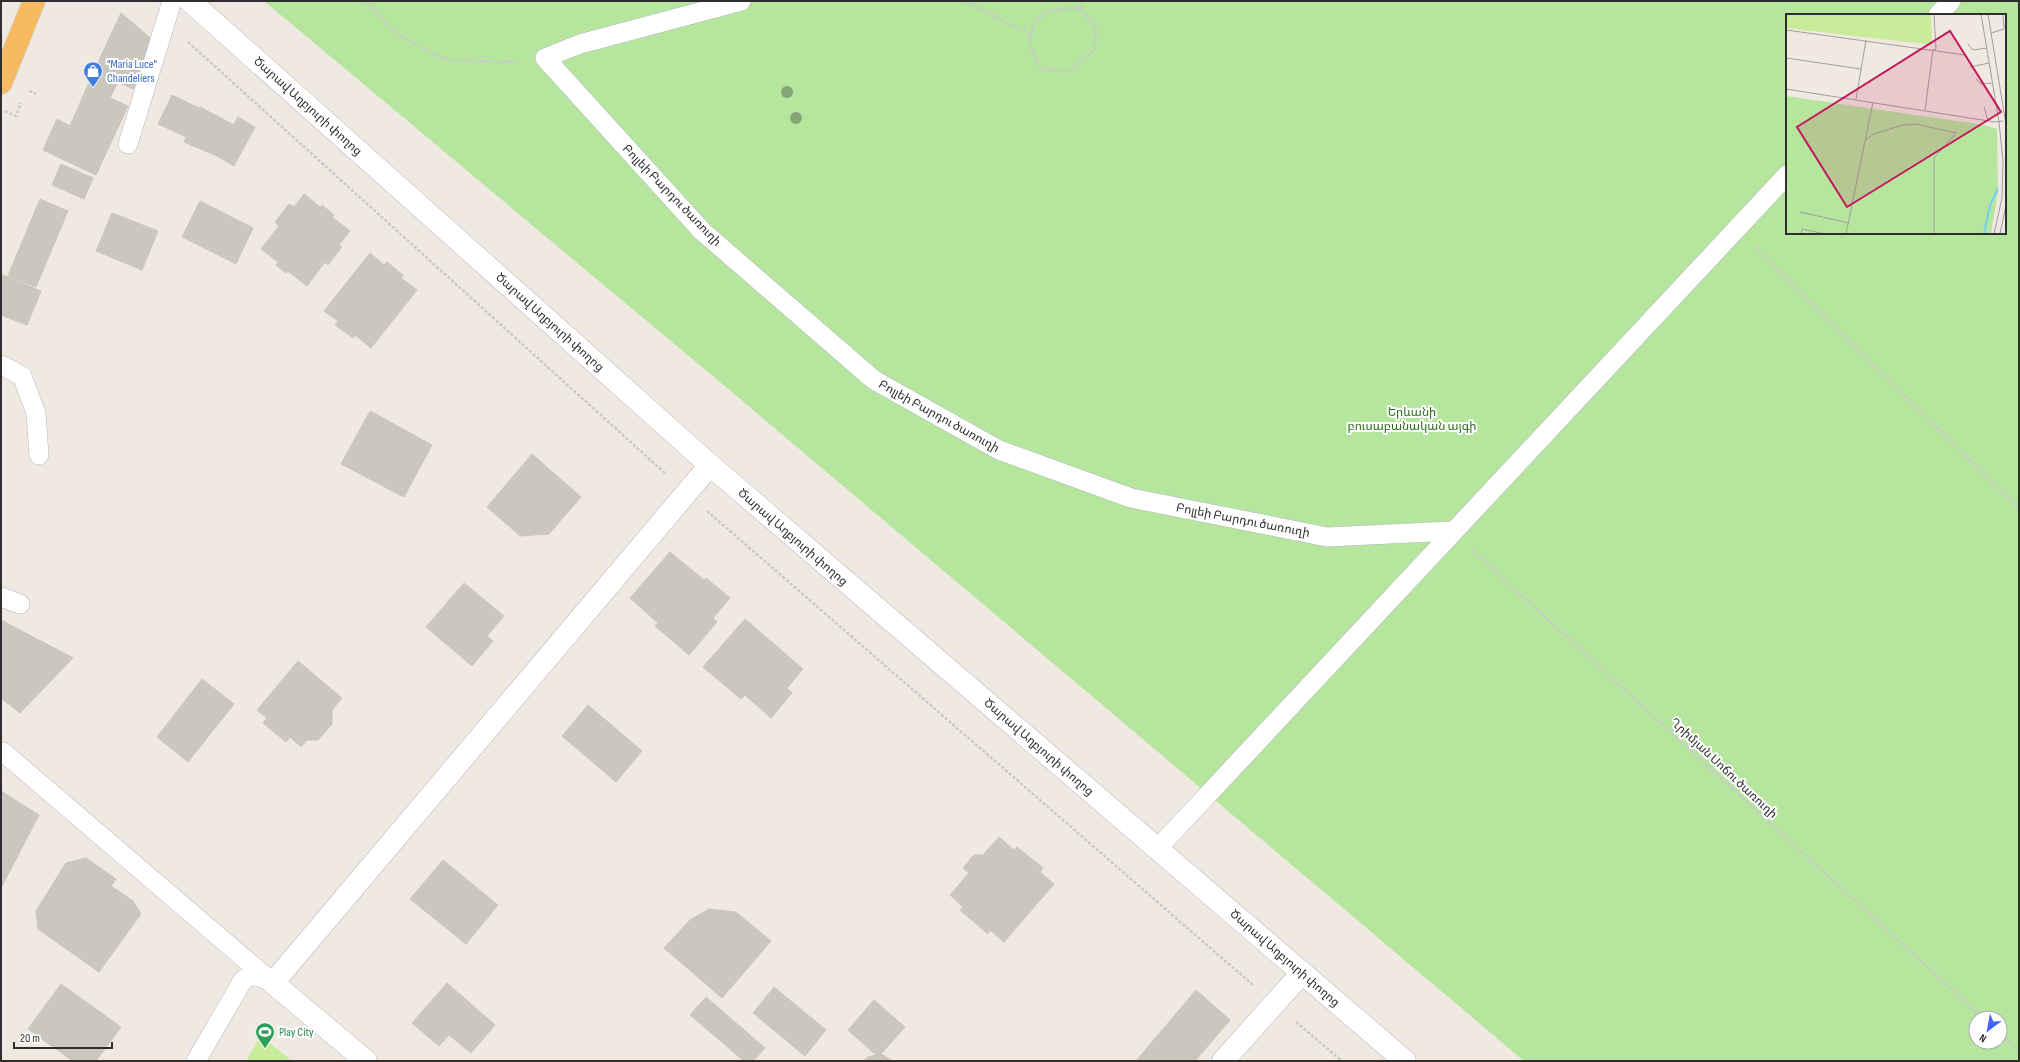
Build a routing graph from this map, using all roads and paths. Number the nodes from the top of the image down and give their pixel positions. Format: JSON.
{"nodes":[{"id":1,"x":34,"y":1,"type":"edge"},
{"id":2,"x":172,"y":1,"type":"edge"},
{"id":3,"x":190,"y":1,"type":"edge"},
{"id":4,"x":365,"y":1,"type":"edge"},
{"id":5,"x":741,"y":1,"type":"edge"},
{"id":6,"x":965,"y":1,"type":"edge"},
{"id":7,"x":1082,"y":1,"type":"edge"},
{"id":8,"x":1951,"y":1,"type":"edge"},
{"id":9,"x":1080,"y":8,"type":"junction"},
{"id":10,"x":1939,"y":14,"type":"edge"},
{"id":11,"x":166,"y":22,"type":"junction"},
{"id":12,"x":1031,"y":35,"type":"junction"},
{"id":13,"x":545,"y":58,"type":"junction"},
{"id":14,"x":1,"y":83,"type":"edge"},
{"id":15,"x":27,"y":90,"type":"dead end"},
{"id":16,"x":36,"y":94,"type":"dead end"},
{"id":17,"x":1,"y":109,"type":"edge"},
{"id":18,"x":16,"y":116,"type":"dead end"},
{"id":19,"x":128,"y":144,"type":"dead end"},
{"id":20,"x":1786,"y":176,"type":"edge"},
{"id":21,"x":1735,"y":230,"type":"junction"},
{"id":22,"x":1,"y":365,"type":"edge"},
{"id":23,"x":38,"y":455,"type":"dead end"},
{"id":24,"x":710,"y":465,"type":"junction"},
{"id":25,"x":686,"y":492,"type":"junction"},
{"id":26,"x":2019,"y":508,"type":"edge"},
{"id":27,"x":1452,"y":531,"type":"junction"},
{"id":28,"x":1,"y":597,"type":"edge"},
{"id":29,"x":20,"y":604,"type":"dead end"},
{"id":30,"x":3,"y":752,"type":"dead end"},
{"id":31,"x":1157,"y":849,"type":"junction"},
{"id":32,"x":1302,"y":973,"type":"junction"},
{"id":33,"x":273,"y":983,"type":"junction"},
{"id":34,"x":1274,"y":1004,"type":"junction"},
{"id":35,"x":1974,"y":1010,"type":"edge"},
{"id":36,"x":2008,"y":1041,"type":"edge"},
{"id":37,"x":2019,"y":1051,"type":"edge"},
{"id":38,"x":196,"y":1061,"type":"edge"},
{"id":39,"x":366,"y":1061,"type":"edge"},
{"id":40,"x":1223,"y":1061,"type":"edge"},
{"id":41,"x":1342,"y":1061,"type":"edge"},
{"id":42,"x":1405,"y":1061,"type":"edge"}],
"edges":[{"from":1,"to":14,"type":"highway"},
{"from":2,"to":11,"type":"lane"},
{"from":3,"to":24,"type":"main road","name":"Ծարավ Աղբյուրի փողոց"},
{"from":4,"to":13,"type":"path"},
{"from":5,"to":13,"type":"lane"},
{"from":6,"to":12,"type":"path"},
{"from":7,"to":9,"type":"path"},
{"from":8,"to":10,"type":"lane"},
{"from":9,"to":12,"type":"path"},
{"from":9,"to":12,"type":"path"},
{"from":11,"to":19,"type":"lane"},
{"from":11,"to":25,"type":"path"},
{"from":13,"to":27,"type":"lane","name":"Բոլլեի Բարդու ծառուղի"},
{"from":15,"to":16,"type":"path"},
{"from":17,"to":18,"type":"path"},
{"from":20,"to":21,"type":"lane"},
{"from":21,"to":26,"type":"path"},
{"from":21,"to":27,"type":"lane"},
{"from":22,"to":23,"type":"lane"},
{"from":24,"to":25,"type":"main road"},
{"from":24,"to":31,"type":"main road","name":"Ծարավ Աղբյուրի փողոց"},
{"from":25,"to":33,"type":"main road"},
{"from":25,"to":34,"type":"path"},
{"from":27,"to":31,"type":"lane"},
{"from":27,"to":35,"type":"path","name":"Ղրիմյան Սոճու ծառուղի"},
{"from":28,"to":29,"type":"lane"},
{"from":30,"to":33,"type":"lane"},
{"from":31,"to":32,"type":"main road","name":"Ծարավ Աղբյուրի փողոց"},
{"from":32,"to":34,"type":"main road"},
{"from":32,"to":42,"type":"main road","name":"Ծարավ Աղբյուրի փողոց"},
{"from":33,"to":38,"type":"lane"},
{"from":33,"to":39,"type":"main road"},
{"from":34,"to":40,"type":"main road"},
{"from":34,"to":41,"type":"path"},
{"from":36,"to":37,"type":"path"}]}
